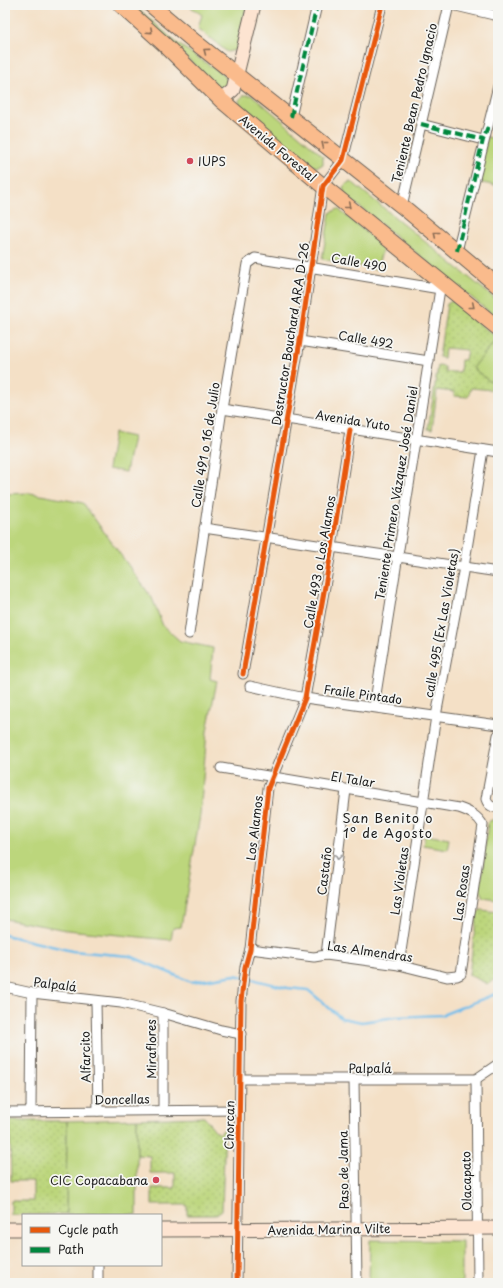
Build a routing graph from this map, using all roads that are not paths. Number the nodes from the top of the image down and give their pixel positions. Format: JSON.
{"nodes":[{"id":1,"x":121,"y":5,"type":"edge"},
{"id":2,"x":151,"y":5,"type":"edge"},
{"id":3,"x":254,"y":5,"type":"edge"},
{"id":4,"x":317,"y":5,"type":"edge"},
{"id":5,"x":382,"y":5,"type":"edge"},
{"id":6,"x":450,"y":5,"type":"edge"},
{"id":7,"x":498,"y":16,"type":"edge"},
{"id":8,"x":237,"y":75,"type":"junction"},
{"id":9,"x":498,"y":86,"type":"edge"},
{"id":10,"x":221,"y":100,"type":"junction"},
{"id":11,"x":291,"y":117,"type":"junction"},
{"id":12,"x":421,"y":124,"type":"junction"},
{"id":13,"x":494,"y":126,"type":"edge"},
{"id":14,"x":483,"y":140,"type":"junction"},
{"id":15,"x":343,"y":160,"type":"junction"},
{"id":16,"x":323,"y":186,"type":"junction"},
{"id":17,"x":402,"y":206,"type":"junction"},
{"id":18,"x":457,"y":251,"type":"junction"},
{"id":19,"x":250,"y":260,"type":"joint"},
{"id":20,"x":312,"y":266,"type":"junction"},
{"id":21,"x":498,"y":286,"type":"edge"},
{"id":22,"x":443,"y":287,"type":"junction"},
{"id":23,"x":498,"y":328,"type":"edge"},
{"id":24,"x":300,"y":341,"type":"junction"},
{"id":25,"x":429,"y":361,"type":"junction"},
{"id":26,"x":222,"y":409,"type":"junction"},
{"id":27,"x":287,"y":420,"type":"junction"},
{"id":28,"x":350,"y":430,"type":"junction"},
{"id":29,"x":415,"y":440,"type":"junction"},
{"id":30,"x":483,"y":450,"type":"junction"},
{"id":31,"x":498,"y":452,"type":"edge"},
{"id":32,"x":204,"y":528,"type":"junction"},
{"id":33,"x":266,"y":538,"type":"junction"},
{"id":34,"x":332,"y":547,"type":"junction"},
{"id":35,"x":397,"y":557,"type":"junction"},
{"id":36,"x":464,"y":567,"type":"junction"},
{"id":37,"x":498,"y":572,"type":"edge"},
{"id":38,"x":188,"y":634,"type":"dead end"},
{"id":39,"x":243,"y":674,"type":"dead end"},
{"id":40,"x":250,"y":686,"type":"dead end"},
{"id":41,"x":305,"y":698,"type":"junction"},
{"id":42,"x":374,"y":707,"type":"junction"},
{"id":43,"x":436,"y":716,"type":"junction"},
{"id":44,"x":498,"y":725,"type":"edge"},
{"id":45,"x":498,"y":735,"type":"edge"},
{"id":46,"x":221,"y":768,"type":"dead end"},
{"id":47,"x":272,"y":778,"type":"junction"},
{"id":48,"x":346,"y":790,"type":"junction"},
{"id":49,"x":423,"y":801,"type":"junction"},
{"id":50,"x":495,"y":808,"type":"edge"},
{"id":51,"x":479,"y":818,"type":"joint"},
{"id":52,"x":250,"y":949,"type":"junction"},
{"id":53,"x":326,"y":955,"type":"junction"},
{"id":54,"x":399,"y":965,"type":"junction"},
{"id":55,"x":245,"y":967,"type":"joint"},
{"id":56,"x":461,"y":974,"type":"joint"},
{"id":57,"x":5,"y":987,"type":"edge"},
{"id":58,"x":32,"y":993,"type":"junction"},
{"id":59,"x":96,"y":1001,"type":"junction"},
{"id":60,"x":163,"y":1013,"type":"junction"},
{"id":61,"x":241,"y":1034,"type":"junction"},
{"id":62,"x":498,"y":1064,"type":"edge"},
{"id":63,"x":494,"y":1070,"type":"edge"},
{"id":64,"x":476,"y":1078,"type":"junction"},
{"id":65,"x":240,"y":1079,"type":"junction"},
{"id":66,"x":354,"y":1080,"type":"junction"},
{"id":67,"x":163,"y":1110,"type":"junction"},
{"id":68,"x":239,"y":1110,"type":"junction"},
{"id":69,"x":32,"y":1111,"type":"junction"},
{"id":70,"x":98,"y":1111,"type":"junction"},
{"id":71,"x":5,"y":1112,"type":"edge"},
{"id":72,"x":478,"y":1228,"type":"junction"},
{"id":73,"x":498,"y":1228,"type":"edge"},
{"id":74,"x":5,"y":1229,"type":"edge"},
{"id":75,"x":22,"y":1229,"type":"edge"},
{"id":76,"x":356,"y":1229,"type":"junction"},
{"id":77,"x":162,"y":1230,"type":"edge"},
{"id":78,"x":237,"y":1230,"type":"junction"},
{"id":79,"x":98,"y":1266,"type":"edge"},
{"id":80,"x":98,"y":1283,"type":"edge"},
{"id":81,"x":237,"y":1283,"type":"edge"},
{"id":82,"x":357,"y":1283,"type":"edge"},
{"id":83,"x":478,"y":1283,"type":"edge"}],
"edges":[{"from":1,"to":10,"type":"main road","name":"Avenida Forestal","one_way":true},
{"from":8,"to":2,"type":"main road","one_way":true},
{"from":3,"to":8,"type":"street"},
{"from":4,"to":11,"type":"street"},
{"from":5,"to":15,"type":"street","name":"Destructor Bouchard ARA D-26"},
{"from":6,"to":7,"type":"street"},
{"from":6,"to":12,"type":"street","name":"Teniente Bean Pedro Ignacio"},
{"from":8,"to":10,"type":"street"},
{"from":8,"to":11,"type":"main road"},
{"from":9,"to":13,"type":"street"},
{"from":10,"to":16,"type":"main road","name":"Avenida Forestal"},
{"from":15,"to":11,"type":"main road","one_way":true},
{"from":12,"to":14,"type":"street"},
{"from":12,"to":17,"type":"street","name":"Teniente Bean Pedro Ignacio"},
{"from":13,"to":14,"type":"street"},
{"from":14,"to":18,"type":"street"},
{"from":15,"to":16,"type":"street","name":"Destructor Bouchard ARA D-26"},
{"from":15,"to":17,"type":"main road"},
{"from":16,"to":20,"type":"street","name":"Destructor Bouchard ARA D-26"},
{"from":16,"to":22,"type":"main road","name":"Avenida Forestal","one_way":true},
{"from":18,"to":17,"type":"main road","one_way":true},
{"from":18,"to":21,"type":"main road"},
{"from":19,"to":20,"type":"street","name":"Calle 490"},
{"from":19,"to":26,"type":"street","name":"Calle 491 o 16 de Julio"},
{"from":20,"to":22,"type":"street","name":"Calle 490"},
{"from":20,"to":24,"type":"street","name":"Destructor Bouchard ARA D-26"},
{"from":22,"to":23,"type":"main road","name":"Avenida Forestal","one_way":true},
{"from":22,"to":25,"type":"street","name":"Teniente Primero Vázquez José Daniel"},
{"from":24,"to":25,"type":"street","name":"Calle 492"},
{"from":24,"to":27,"type":"street","name":"Destructor Bouchard ARA D-26"},
{"from":25,"to":29,"type":"street","name":"Teniente Primero Vázquez José Daniel"},
{"from":26,"to":27,"type":"street","name":"Avenida Yuto"},
{"from":26,"to":32,"type":"street","name":"Calle 491 o 16 de Julio"},
{"from":27,"to":28,"type":"street","name":"Avenida Yuto"},
{"from":27,"to":33,"type":"street","name":"Destructor Bouchard ARA D-26"},
{"from":28,"to":29,"type":"street","name":"Avenida Yuto"},
{"from":28,"to":34,"type":"street","name":"Calle 493 o Los Alamos"},
{"from":29,"to":30,"type":"street","name":"Avenida Yuto"},
{"from":29,"to":35,"type":"street","name":"Teniente Primero Vázquez José Daniel"},
{"from":30,"to":31,"type":"street","name":"Avenida Yuto"},
{"from":30,"to":36,"type":"street","name":"calle 495 (Ex Las Violetas)"},
{"from":32,"to":33,"type":"street"},
{"from":32,"to":38,"type":"street","name":"Calle 491 o 16 de Julio"},
{"from":33,"to":34,"type":"street"},
{"from":33,"to":39,"type":"street","name":"Destructor Bouchard ARA D-26"},
{"from":34,"to":35,"type":"street"},
{"from":34,"to":41,"type":"street","name":"Calle 493 o Los Alamos"},
{"from":35,"to":36,"type":"street"},
{"from":35,"to":42,"type":"street","name":"Teniente Primero Vázquez José Daniel"},
{"from":36,"to":37,"type":"street"},
{"from":36,"to":43,"type":"street","name":"calle 495 (Ex Las Violetas)"},
{"from":40,"to":41,"type":"street","name":"Fraile Pintado"},
{"from":41,"to":42,"type":"street","name":"Fraile Pintado"},
{"from":41,"to":47,"type":"street","name":"Los Alamos"},
{"from":42,"to":43,"type":"street","name":"Fraile Pintado"},
{"from":43,"to":44,"type":"street","name":"Fraile Pintado"},
{"from":43,"to":49,"type":"street","name":"calle 495 (Ex Las Violetas)"},
{"from":45,"to":50,"type":"street"},
{"from":46,"to":47,"type":"street","name":"El Talar"},
{"from":47,"to":48,"type":"street","name":"El Talar"},
{"from":47,"to":52,"type":"street","name":"Los Alamos"},
{"from":48,"to":49,"type":"street","name":"El Talar"},
{"from":48,"to":53,"type":"street","name":"Castaño","one_way":true},
{"from":49,"to":51,"type":"street","name":"El Talar"},
{"from":49,"to":54,"type":"street","name":"Las Violetas"},
{"from":51,"to":56,"type":"street","name":"Las Rosas"},
{"from":52,"to":53,"type":"street","name":"Las Almendras"},
{"from":52,"to":55,"type":"street","name":"Los Alamos"},
{"from":53,"to":54,"type":"street","name":"Las Almendras"},
{"from":54,"to":56,"type":"street","name":"Las Almendras"},
{"from":55,"to":61,"type":"street","name":"Chorcan"},
{"from":57,"to":58,"type":"street","name":"Palpalá"},
{"from":58,"to":59,"type":"street","name":"Palpalá"},
{"from":58,"to":69,"type":"street"},
{"from":59,"to":60,"type":"street","name":"Palpalá"},
{"from":59,"to":70,"type":"street","name":"Alfarcito"},
{"from":60,"to":61,"type":"street","name":"Palpalá"},
{"from":60,"to":67,"type":"street","name":"Miraflores"},
{"from":61,"to":65,"type":"street","name":"Chorcan"},
{"from":62,"to":63,"type":"street","name":"Palpalá"},
{"from":63,"to":64,"type":"street","name":"Palpalá"},
{"from":64,"to":66,"type":"street","name":"Palpalá"},
{"from":64,"to":72,"type":"street","name":"Olacapato"},
{"from":65,"to":66,"type":"street","name":"Palpalá"},
{"from":65,"to":68,"type":"street","name":"Chorcan"},
{"from":66,"to":76,"type":"street","name":"Paso de Jama"},
{"from":67,"to":68,"type":"street","name":"Doncellas"},
{"from":67,"to":70,"type":"street","name":"Doncellas"},
{"from":68,"to":78,"type":"street","name":"Chorcan"},
{"from":69,"to":70,"type":"street","name":"Doncellas"},
{"from":69,"to":71,"type":"street","name":"Doncellas"},
{"from":72,"to":73,"type":"street","name":"Avenida Marina Vilte"},
{"from":72,"to":76,"type":"street","name":"Avenida Marina Vilte"},
{"from":72,"to":83,"type":"street","name":"Olacapato"},
{"from":74,"to":75,"type":"street"},
{"from":76,"to":78,"type":"street","name":"Avenida Marina Vilte"},
{"from":76,"to":82,"type":"street","name":"Paso de Jama"},
{"from":77,"to":78,"type":"street","name":"Avenida Marina Vilte"},
{"from":78,"to":81,"type":"street","name":"Chorcan"},
{"from":79,"to":80,"type":"street"}]}
